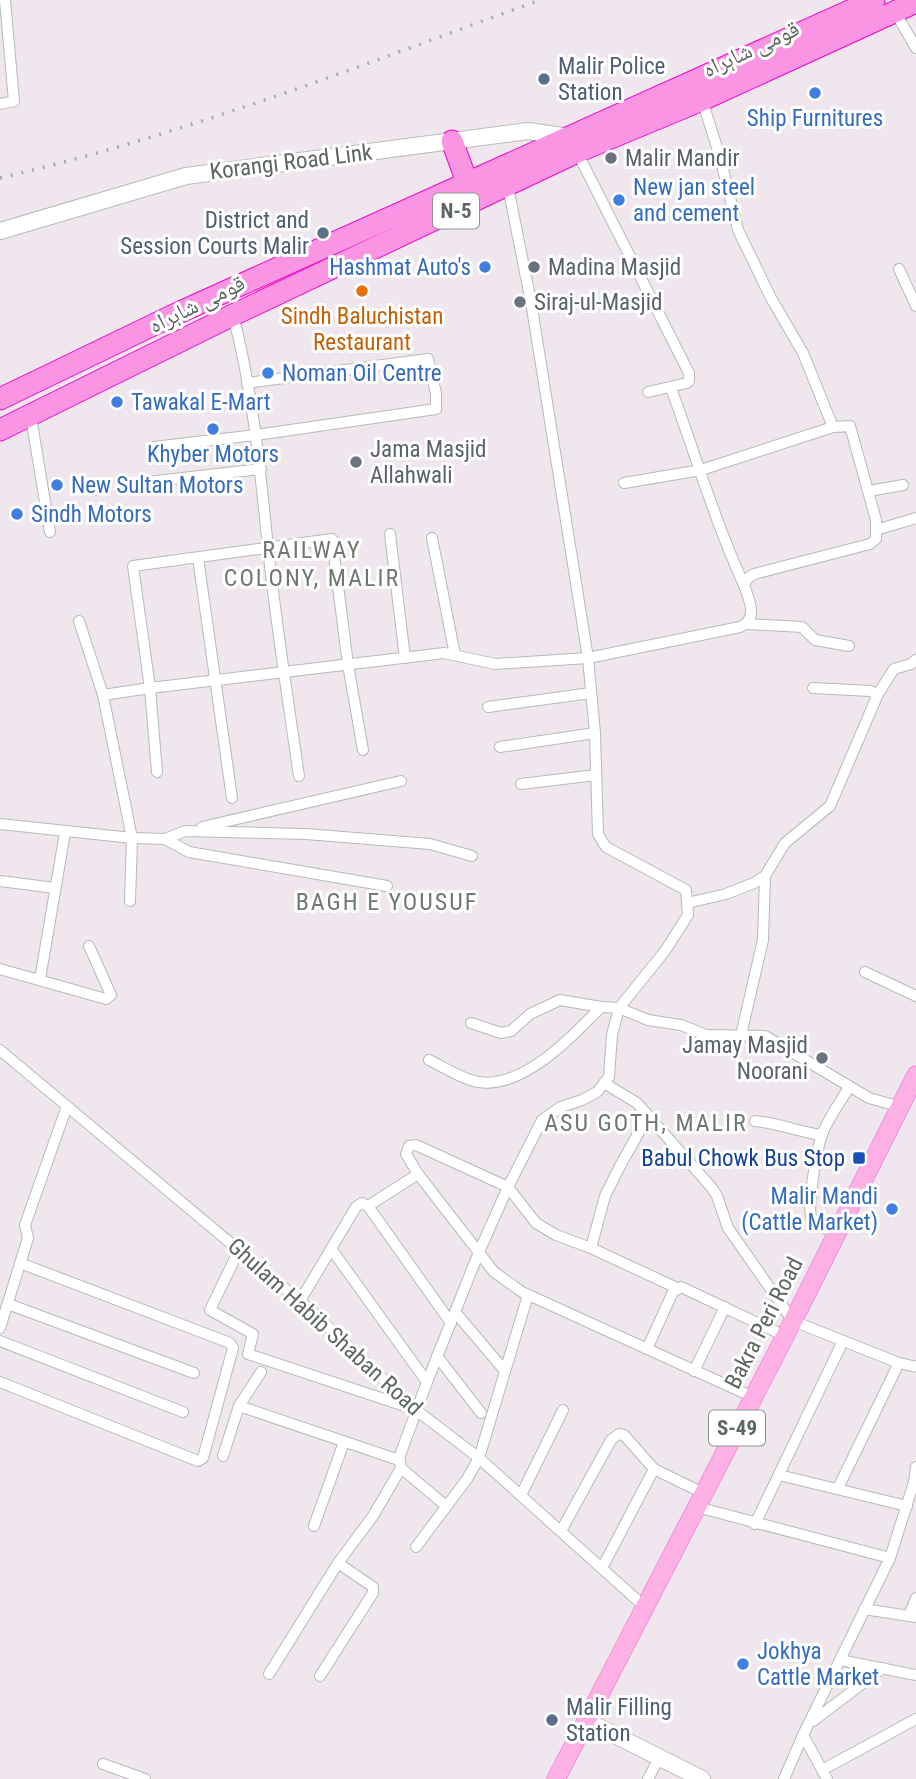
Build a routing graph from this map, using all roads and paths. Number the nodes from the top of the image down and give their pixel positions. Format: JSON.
{"nodes":[{"id":1,"x":5,"y":0,"type":"edge"},
{"id":2,"x":874,"y":0,"type":"edge"},
{"id":3,"x":916,"y":2,"type":"edge"},
{"id":4,"x":895,"y":12,"type":"junction"},
{"id":5,"x":916,"y":48,"type":"edge"},
{"id":6,"x":702,"y":100,"type":"junction"},
{"id":7,"x":0,"y":104,"type":"edge"},
{"id":8,"x":453,"y":141,"type":"junction"},
{"id":9,"x":574,"y":144,"type":"junction"},
{"id":10,"x":467,"y":182,"type":"junction"},
{"id":11,"x":508,"y":187,"type":"junction"},
{"id":12,"x":0,"y":231,"type":"edge"},
{"id":13,"x":899,"y":269,"type":"dead end"},
{"id":14,"x":916,"y":306,"type":"edge"},
{"id":15,"x":233,"y":315,"type":"junction"},
{"id":16,"x":247,"y":383,"type":"junction"},
{"id":17,"x":672,"y":391,"type":"dead end"},
{"id":18,"x":648,"y":392,"type":"dead end"},
{"id":19,"x":0,"y":399,"type":"edge"},
{"id":20,"x":30,"y":417,"type":"junction"},
{"id":21,"x":832,"y":427,"type":"junction"},
{"id":22,"x":0,"y":430,"type":"edge"},
{"id":23,"x":256,"y":435,"type":"junction"},
{"id":24,"x":154,"y":447,"type":"dead end"},
{"id":25,"x":261,"y":469,"type":"junction"},
{"id":26,"x":701,"y":470,"type":"junction"},
{"id":27,"x":148,"y":482,"type":"dead end"},
{"id":28,"x":624,"y":484,"type":"dead end"},
{"id":29,"x":903,"y":485,"type":"dead end"},
{"id":30,"x":869,"y":491,"type":"junction"},
{"id":31,"x":916,"y":518,"type":"edge"},
{"id":32,"x":876,"y":530,"type":"junction"},
{"id":33,"x":50,"y":532,"type":"dead end"},
{"id":34,"x":390,"y":534,"type":"dead end"},
{"id":35,"x":432,"y":538,"type":"dead end"},
{"id":36,"x":268,"y":548,"type":"junction"},
{"id":37,"x":198,"y":558,"type":"junction"},
{"id":38,"x":744,"y":585,"type":"junction"},
{"id":39,"x":79,"y":621,"type":"dead end"},
{"id":40,"x":747,"y":624,"type":"junction"},
{"id":41,"x":849,"y":646,"type":"dead end"},
{"id":42,"x":455,"y":655,"type":"junction"},
{"id":43,"x":405,"y":658,"type":"junction"},
{"id":44,"x":588,"y":658,"type":"junction"},
{"id":45,"x":916,"y":660,"type":"edge"},
{"id":46,"x":348,"y":665,"type":"junction"},
{"id":47,"x":284,"y":672,"type":"junction"},
{"id":48,"x":215,"y":680,"type":"junction"},
{"id":49,"x":150,"y":688,"type":"junction"},
{"id":50,"x":813,"y":688,"type":"dead end"},
{"id":51,"x":591,"y":693,"type":"junction"},
{"id":52,"x":878,"y":694,"type":"junction"},
{"id":53,"x":103,"y":695,"type":"junction"},
{"id":54,"x":488,"y":707,"type":"dead end"},
{"id":55,"x":595,"y":733,"type":"junction"},
{"id":56,"x":500,"y":747,"type":"dead end"},
{"id":57,"x":363,"y":750,"type":"dead end"},
{"id":58,"x":158,"y":772,"type":"dead end"},
{"id":59,"x":596,"y":775,"type":"junction"},
{"id":60,"x":299,"y":776,"type":"dead end"},
{"id":61,"x":401,"y":782,"type":"dead end"},
{"id":62,"x":521,"y":784,"type":"dead end"},
{"id":63,"x":232,"y":798,"type":"dead end"},
{"id":64,"x":0,"y":824,"type":"edge"},
{"id":65,"x":185,"y":831,"type":"junction"},
{"id":66,"x":65,"y":832,"type":"junction"},
{"id":67,"x":132,"y":838,"type":"junction"},
{"id":68,"x":165,"y":839,"type":"junction"},
{"id":69,"x":472,"y":856,"type":"dead end"},
{"id":70,"x":765,"y":876,"type":"junction"},
{"id":71,"x":0,"y":881,"type":"edge"},
{"id":72,"x":387,"y":886,"type":"dead end"},
{"id":73,"x":55,"y":888,"type":"junction"},
{"id":74,"x":130,"y":901,"type":"dead end"},
{"id":75,"x":687,"y":903,"type":"junction"},
{"id":76,"x":89,"y":946,"type":"dead end"},
{"id":77,"x":0,"y":969,"type":"edge"},
{"id":78,"x":865,"y":972,"type":"dead end"},
{"id":79,"x":40,"y":979,"type":"junction"},
{"id":80,"x":916,"y":996,"type":"edge"},
{"id":81,"x":601,"y":1007,"type":"junction"},
{"id":82,"x":619,"y":1008,"type":"junction"},
{"id":83,"x":471,"y":1023,"type":"dead end"},
{"id":84,"x":741,"y":1035,"type":"junction"},
{"id":85,"x":0,"y":1050,"type":"edge"},
{"id":86,"x":429,"y":1059,"type":"dead end"},
{"id":87,"x":916,"y":1075,"type":"edge"},
{"id":88,"x":604,"y":1083,"type":"junction"},
{"id":89,"x":849,"y":1087,"type":"junction"},
{"id":90,"x":67,"y":1106,"type":"junction"},
{"id":91,"x":901,"y":1107,"type":"junction"},
{"id":92,"x":649,"y":1116,"type":"junction"},
{"id":93,"x":755,"y":1121,"type":"dead end"},
{"id":94,"x":822,"y":1135,"type":"junction"},
{"id":95,"x":418,"y":1174,"type":"junction"},
{"id":96,"x":508,"y":1187,"type":"junction"},
{"id":97,"x":368,"y":1206,"type":"junction"},
{"id":98,"x":837,"y":1235,"type":"junction"},
{"id":99,"x":590,"y":1248,"type":"junction"},
{"id":100,"x":239,"y":1250,"type":"junction"},
{"id":101,"x":332,"y":1250,"type":"junction"},
{"id":102,"x":479,"y":1252,"type":"junction"},
{"id":103,"x":20,"y":1263,"type":"junction"},
{"id":104,"x":677,"y":1288,"type":"junction"},
{"id":105,"x":528,"y":1295,"type":"junction"},
{"id":106,"x":300,"y":1301,"type":"junction"},
{"id":107,"x":8,"y":1304,"type":"junction"},
{"id":108,"x":725,"y":1307,"type":"junction"},
{"id":109,"x":455,"y":1312,"type":"junction"},
{"id":110,"x":451,"y":1323,"type":"junction"},
{"id":111,"x":0,"y":1328,"type":"edge"},
{"id":112,"x":789,"y":1329,"type":"junction"},
{"id":113,"x":0,"y":1341,"type":"edge"},
{"id":114,"x":843,"y":1341,"type":"junction"},
{"id":115,"x":647,"y":1349,"type":"junction"},
{"id":116,"x":437,"y":1356,"type":"junction"},
{"id":117,"x":899,"y":1363,"type":"junction"},
{"id":118,"x":916,"y":1367,"type":"edge"},
{"id":119,"x":505,"y":1371,"type":"junction"},
{"id":120,"x":695,"y":1371,"type":"junction"},
{"id":121,"x":261,"y":1372,"type":"dead end"},
{"id":122,"x":194,"y":1373,"type":"dead end"},
{"id":123,"x":0,"y":1382,"type":"edge"},
{"id":124,"x":427,"y":1382,"type":"junction"},
{"id":125,"x":753,"y":1397,"type":"junction"},
{"id":126,"x":239,"y":1406,"type":"junction"},
{"id":127,"x":416,"y":1410,"type":"junction"},
{"id":128,"x":563,"y":1410,"type":"dead end"},
{"id":129,"x":183,"y":1412,"type":"dead end"},
{"id":130,"x":481,"y":1413,"type":"dead end"},
{"id":131,"x":344,"y":1442,"type":"junction"},
{"id":132,"x":223,"y":1456,"type":"dead end"},
{"id":133,"x":479,"y":1458,"type":"junction"},
{"id":134,"x":400,"y":1463,"type":"junction"},
{"id":135,"x":916,"y":1467,"type":"edge"},
{"id":136,"x":654,"y":1469,"type":"junction"},
{"id":137,"x":779,"y":1475,"type":"junction"},
{"id":138,"x":915,"y":1482,"type":"edge"},
{"id":139,"x":838,"y":1488,"type":"junction"},
{"id":140,"x":521,"y":1495,"type":"junction"},
{"id":141,"x":700,"y":1500,"type":"junction"},
{"id":142,"x":446,"y":1506,"type":"junction"},
{"id":143,"x":907,"y":1506,"type":"junction"},
{"id":144,"x":755,"y":1524,"type":"junction"},
{"id":145,"x":314,"y":1526,"type":"dead end"},
{"id":146,"x":561,"y":1531,"type":"junction"},
{"id":147,"x":416,"y":1547,"type":"dead end"},
{"id":148,"x":890,"y":1558,"type":"junction"},
{"id":149,"x":338,"y":1563,"type":"junction"},
{"id":150,"x":602,"y":1568,"type":"junction"},
{"id":151,"x":916,"y":1598,"type":"edge"},
{"id":152,"x":646,"y":1608,"type":"junction"},
{"id":153,"x":864,"y":1609,"type":"junction"},
{"id":154,"x":913,"y":1616,"type":"edge"},
{"id":155,"x":840,"y":1660,"type":"junction"},
{"id":156,"x":884,"y":1668,"type":"junction"},
{"id":157,"x":269,"y":1674,"type":"dead end"},
{"id":158,"x":916,"y":1675,"type":"edge"},
{"id":159,"x":320,"y":1676,"type":"dead end"},
{"id":160,"x":916,"y":1719,"type":"edge"},
{"id":161,"x":587,"y":1721,"type":"junction"},
{"id":162,"x":810,"y":1723,"type":"junction"},
{"id":163,"x":803,"y":1735,"type":"junction"},
{"id":164,"x":660,"y":1756,"type":"junction"},
{"id":165,"x":103,"y":1764,"type":"dead end"},
{"id":166,"x":825,"y":1775,"type":"edge"},
{"id":167,"x":650,"y":1778,"type":"edge"},
{"id":168,"x":145,"y":1779,"type":"edge"},
{"id":169,"x":556,"y":1779,"type":"edge"},
{"id":170,"x":702,"y":1779,"type":"edge"},
{"id":171,"x":784,"y":1779,"type":"edge"}],
"edges":[{"from":1,"to":7,"type":"street"},
{"from":2,"to":9,"type":"highway","name":"قومی شاہراہ","number":"N-5"},
{"from":3,"to":4,"type":"highway","name":"قومی شاہراہ","number":"N-5"},
{"from":4,"to":5,"type":"street"},
{"from":4,"to":6,"type":"highway","name":"قومی شاہراہ","number":"N-5"},
{"from":6,"to":9,"type":"highway","name":"قومی شاہراہ","number":"N-5"},
{"from":6,"to":21,"type":"street"},
{"from":8,"to":9,"type":"main road","name":"Korangi Road Link"},
{"from":8,"to":10,"type":"highway"},
{"from":8,"to":12,"type":"main road","name":"Korangi Road Link"},
{"from":9,"to":10,"type":"highway","name":"قومی شاہراہ","number":"N-5"},
{"from":9,"to":11,"type":"highway","name":"قومی شاہراہ","number":"N-5"},
{"from":9,"to":18,"type":"street"},
{"from":10,"to":19,"type":"highway","name":"قومی شاہراہ","number":"N-5"},
{"from":11,"to":15,"type":"highway","name":"قومی شاہراہ","number":"N-5"},
{"from":11,"to":44,"type":"street"},
{"from":13,"to":14,"type":"street"},
{"from":15,"to":16,"type":"street"},
{"from":15,"to":20,"type":"highway","name":"قومی شاہراہ","number":"N-5"},
{"from":16,"to":23,"type":"street"},
{"from":16,"to":23,"type":"street"},
{"from":17,"to":26,"type":"street"},
{"from":20,"to":22,"type":"highway","name":"قومی شاہراہ","number":"N-5"},
{"from":20,"to":33,"type":"street"},
{"from":21,"to":26,"type":"street"},
{"from":21,"to":30,"type":"street"},
{"from":23,"to":24,"type":"street"},
{"from":23,"to":25,"type":"street"},
{"from":25,"to":27,"type":"street"},
{"from":25,"to":36,"type":"street"},
{"from":26,"to":28,"type":"street"},
{"from":26,"to":38,"type":"street"},
{"from":29,"to":30,"type":"street"},
{"from":30,"to":32,"type":"street"},
{"from":31,"to":32,"type":"street"},
{"from":32,"to":38,"type":"street"},
{"from":34,"to":43,"type":"street"},
{"from":35,"to":42,"type":"street"},
{"from":36,"to":37,"type":"street"},
{"from":36,"to":46,"type":"street"},
{"from":36,"to":47,"type":"street"},
{"from":37,"to":48,"type":"street"},
{"from":37,"to":49,"type":"street"},
{"from":38,"to":40,"type":"street"},
{"from":39,"to":53,"type":"street"},
{"from":40,"to":41,"type":"street"},
{"from":40,"to":44,"type":"street"},
{"from":42,"to":43,"type":"street"},
{"from":42,"to":44,"type":"street"},
{"from":43,"to":46,"type":"street"},
{"from":44,"to":51,"type":"street"},
{"from":45,"to":52,"type":"street"},
{"from":46,"to":47,"type":"street"},
{"from":46,"to":57,"type":"street"},
{"from":47,"to":48,"type":"street"},
{"from":47,"to":60,"type":"street"},
{"from":48,"to":49,"type":"street"},
{"from":48,"to":63,"type":"street"},
{"from":49,"to":53,"type":"street"},
{"from":49,"to":58,"type":"street"},
{"from":50,"to":52,"type":"street"},
{"from":51,"to":54,"type":"street"},
{"from":51,"to":55,"type":"street"},
{"from":52,"to":70,"type":"street"},
{"from":53,"to":67,"type":"street"},
{"from":55,"to":56,"type":"street"},
{"from":55,"to":59,"type":"street"},
{"from":59,"to":62,"type":"street"},
{"from":59,"to":75,"type":"street"},
{"from":61,"to":65,"type":"street"},
{"from":64,"to":66,"type":"street"},
{"from":65,"to":68,"type":"street"},
{"from":65,"to":69,"type":"street"},
{"from":66,"to":67,"type":"street"},
{"from":66,"to":73,"type":"street"},
{"from":67,"to":68,"type":"street"},
{"from":67,"to":74,"type":"street"},
{"from":68,"to":72,"type":"street"},
{"from":70,"to":75,"type":"street"},
{"from":70,"to":84,"type":"street"},
{"from":71,"to":73,"type":"street"},
{"from":73,"to":79,"type":"street"},
{"from":75,"to":82,"type":"street"},
{"from":76,"to":79,"type":"street"},
{"from":77,"to":79,"type":"street"},
{"from":78,"to":80,"type":"street"},
{"from":81,"to":82,"type":"street"},
{"from":81,"to":83,"type":"street"},
{"from":81,"to":86,"type":"street"},
{"from":82,"to":84,"type":"street"},
{"from":82,"to":88,"type":"street"},
{"from":84,"to":89,"type":"street"},
{"from":85,"to":90,"type":"street","name":"Ghulam Habib Shaban Road"},
{"from":87,"to":91,"type":"main road","name":"Bakra Peri Road","number":"S-49"},
{"from":88,"to":92,"type":"street"},
{"from":88,"to":96,"type":"street"},
{"from":89,"to":91,"type":"street"},
{"from":89,"to":94,"type":"street"},
{"from":90,"to":100,"type":"street","name":"Ghulam Habib Shaban Road"},
{"from":90,"to":103,"type":"street"},
{"from":91,"to":98,"type":"main road","name":"Bakra Peri Road","number":"S-49"},
{"from":92,"to":99,"type":"street"},
{"from":92,"to":112,"type":"street"},
{"from":93,"to":94,"type":"street"},
{"from":94,"to":98,"type":"street"},
{"from":95,"to":96,"type":"street"},
{"from":95,"to":97,"type":"street"},
{"from":95,"to":102,"type":"street"},
{"from":96,"to":99,"type":"street"},
{"from":96,"to":102,"type":"street"},
{"from":97,"to":101,"type":"street"},
{"from":97,"to":110,"type":"street"},
{"from":98,"to":112,"type":"main road","name":"Bakra Peri Road","number":"S-49"},
{"from":99,"to":104,"type":"street"},
{"from":100,"to":106,"type":"street","name":"Ghulam Habib Shaban Road"},
{"from":100,"to":127,"type":"street"},
{"from":101,"to":106,"type":"street"},
{"from":101,"to":124,"type":"street"},
{"from":102,"to":105,"type":"street"},
{"from":102,"to":109,"type":"street"},
{"from":103,"to":107,"type":"street"},
{"from":103,"to":123,"type":"street"},
{"from":104,"to":108,"type":"street"},
{"from":104,"to":115,"type":"street"},
{"from":105,"to":115,"type":"street"},
{"from":105,"to":119,"type":"street"},
{"from":106,"to":127,"type":"street","name":"Ghulam Habib Shaban Road"},
{"from":107,"to":111,"type":"street"},
{"from":107,"to":122,"type":"street"},
{"from":108,"to":112,"type":"street"},
{"from":108,"to":120,"type":"street"},
{"from":109,"to":110,"type":"street"},
{"from":109,"to":119,"type":"street"},
{"from":110,"to":116,"type":"street"},
{"from":112,"to":114,"type":"street"},
{"from":112,"to":125,"type":"main road","name":"Bakra Peri Road","number":"S-49"},
{"from":113,"to":129,"type":"street"},
{"from":114,"to":117,"type":"street"},
{"from":114,"to":137,"type":"street"},
{"from":115,"to":120,"type":"street"},
{"from":116,"to":124,"type":"street"},
{"from":116,"to":130,"type":"street"},
{"from":117,"to":118,"type":"street"},
{"from":117,"to":139,"type":"street"},
{"from":119,"to":133,"type":"street"},
{"from":120,"to":125,"type":"street"},
{"from":121,"to":126,"type":"street"},
{"from":124,"to":127,"type":"street"},
{"from":125,"to":141,"type":"main road","name":"Bakra Peri Road","number":"S-49"},
{"from":126,"to":131,"type":"street"},
{"from":126,"to":132,"type":"street"},
{"from":127,"to":133,"type":"street","name":"Ghulam Habib Shaban Road"},
{"from":127,"to":134,"type":"street"},
{"from":128,"to":140,"type":"street"},
{"from":131,"to":134,"type":"street"},
{"from":131,"to":145,"type":"street"},
{"from":133,"to":140,"type":"street","name":"Ghulam Habib Shaban Road"},
{"from":133,"to":142,"type":"street"},
{"from":134,"to":142,"type":"street"},
{"from":134,"to":149,"type":"street"},
{"from":135,"to":138,"type":"street"},
{"from":136,"to":141,"type":"street"},
{"from":136,"to":146,"type":"street"},
{"from":136,"to":150,"type":"street"},
{"from":137,"to":139,"type":"street"},
{"from":137,"to":144,"type":"street"},
{"from":138,"to":143,"type":"street"},
{"from":139,"to":143,"type":"street"},
{"from":140,"to":146,"type":"street","name":"Ghulam Habib Shaban Road"},
{"from":141,"to":144,"type":"street"},
{"from":141,"to":152,"type":"main road","name":"Bakra Peri Road","number":"S-49"},
{"from":142,"to":147,"type":"street"},
{"from":143,"to":148,"type":"street"},
{"from":144,"to":148,"type":"street"},
{"from":146,"to":150,"type":"street","name":"Ghulam Habib Shaban Road"},
{"from":148,"to":153,"type":"street"},
{"from":149,"to":157,"type":"street"},
{"from":149,"to":159,"type":"street"},
{"from":150,"to":152,"type":"street","name":"Ghulam Habib Shaban Road"},
{"from":151,"to":154,"type":"street"},
{"from":152,"to":161,"type":"main road","name":"Bakra Peri Road","number":"S-49"},
{"from":153,"to":154,"type":"street"},
{"from":153,"to":155,"type":"street"},
{"from":155,"to":156,"type":"street"},
{"from":155,"to":162,"type":"street"},
{"from":156,"to":158,"type":"street"},
{"from":156,"to":162,"type":"street"},
{"from":160,"to":166,"type":"street"},
{"from":161,"to":164,"type":"main road"},
{"from":161,"to":169,"type":"main road","name":"Bakra Peri Road","number":"S-49"},
{"from":162,"to":163,"type":"street"},
{"from":163,"to":166,"type":"street"},
{"from":163,"to":171,"type":"street"},
{"from":164,"to":167,"type":"street"},
{"from":164,"to":170,"type":"main road"},
{"from":165,"to":168,"type":"street"}]}
